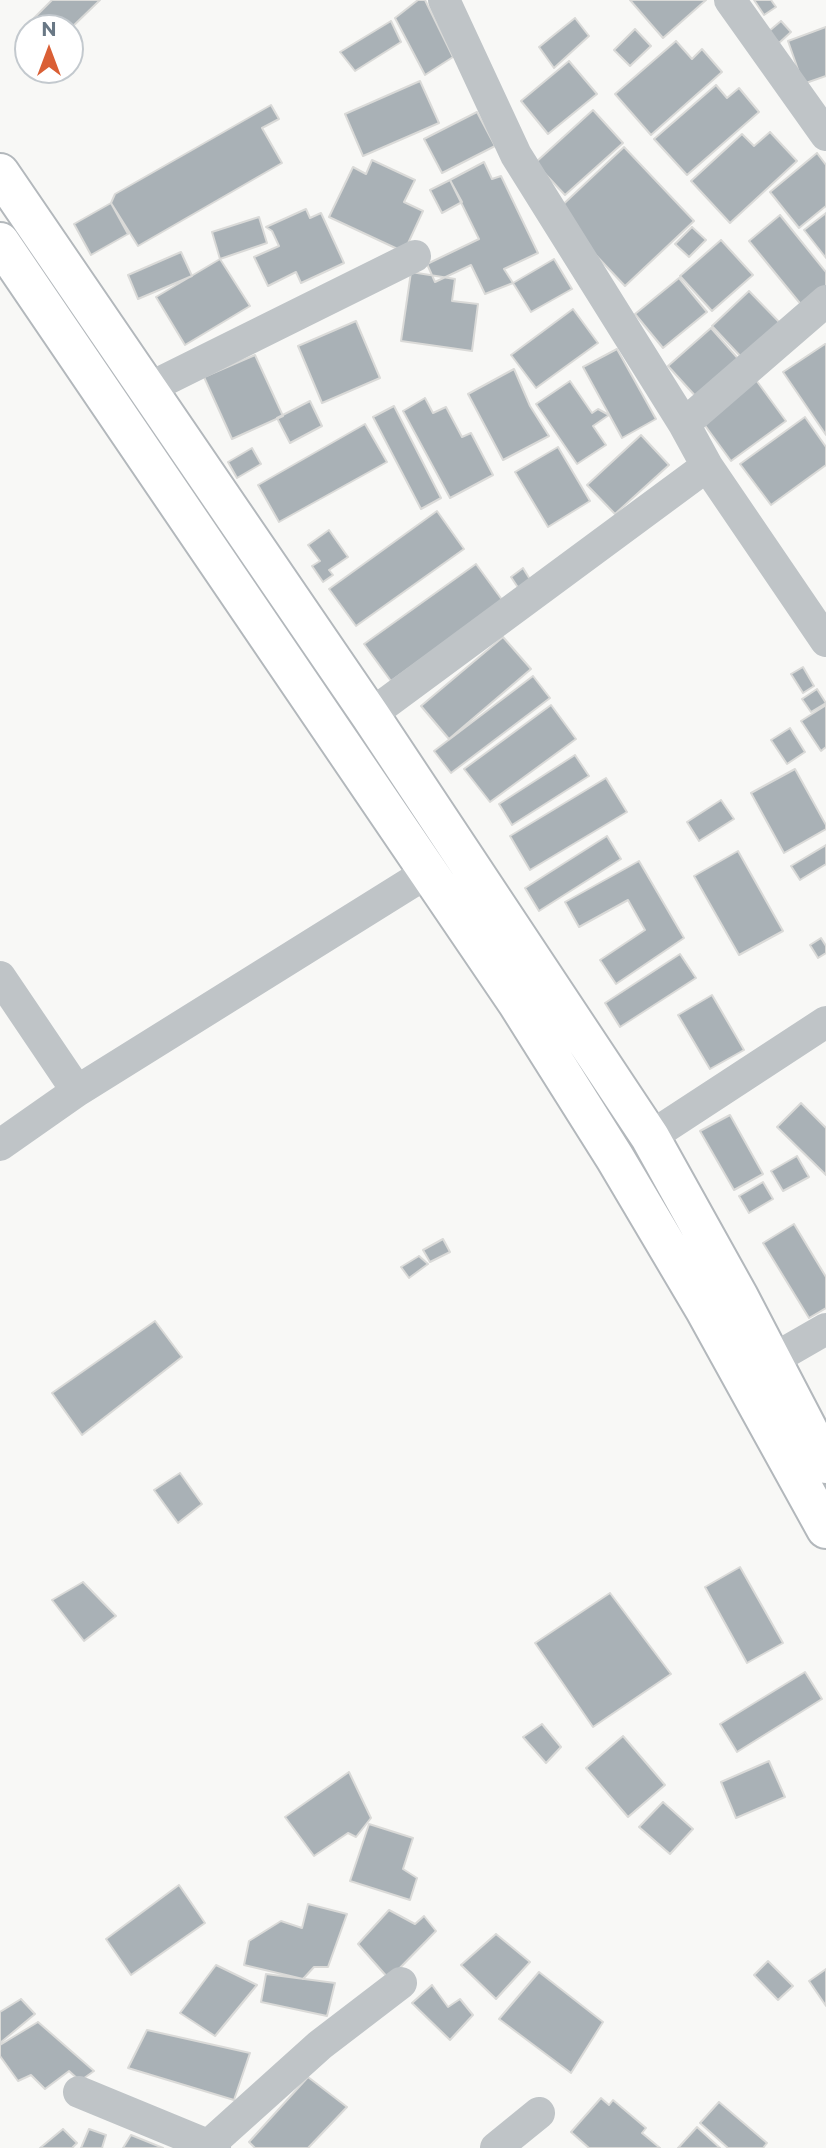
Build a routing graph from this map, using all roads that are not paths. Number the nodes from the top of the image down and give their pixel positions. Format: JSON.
{"nodes":[{"id":1,"x":444,"y":0,"type":"edge"},
{"id":2,"x":730,"y":0,"type":"edge"},
{"id":3,"x":826,"y":135,"type":"edge"},
{"id":4,"x":0,"y":173,"type":"edge"},
{"id":5,"x":0,"y":242,"type":"edge"},
{"id":6,"x":415,"y":256,"type":"dead end"},
{"id":7,"x":826,"y":301,"type":"edge"},
{"id":8,"x":147,"y":389,"type":"junction"},
{"id":9,"x":684,"y":424,"type":"junction"},
{"id":10,"x":707,"y":466,"type":"junction"},
{"id":11,"x":826,"y":641,"type":"edge"},
{"id":12,"x":370,"y":715,"type":"junction"},
{"id":13,"x":428,"y":872,"type":"junction"},
{"id":14,"x":0,"y":977,"type":"edge"},
{"id":15,"x":826,"y":1022,"type":"edge"},
{"id":16,"x":77,"y":1091,"type":"junction"},
{"id":17,"x":650,"y":1138,"type":"junction"},
{"id":18,"x":0,"y":1145,"type":"edge"},
{"id":19,"x":826,"y":1329,"type":"edge"},
{"id":20,"x":772,"y":1360,"type":"junction"},
{"id":21,"x":826,"y":1464,"type":"edge"},
{"id":22,"x":826,"y":1529,"type":"edge"},
{"id":23,"x":401,"y":1983,"type":"dead end"},
{"id":24,"x":79,"y":2092,"type":"dead end"},
{"id":25,"x":539,"y":2113,"type":"dead end"},
{"id":26,"x":213,"y":2146,"type":"edge"},
{"id":27,"x":496,"y":2148,"type":"edge"}],
"edges":[{"from":1,"to":9,"type":"street"},
{"from":2,"to":3,"type":"street"},
{"from":4,"to":8,"type":"main road"},
{"from":5,"to":13,"type":"main road"},
{"from":6,"to":8,"type":"street"},
{"from":7,"to":9,"type":"street"},
{"from":8,"to":12,"type":"main road"},
{"from":9,"to":10,"type":"street"},
{"from":10,"to":11,"type":"street"},
{"from":10,"to":12,"type":"street"},
{"from":12,"to":17,"type":"main road"},
{"from":13,"to":16,"type":"street"},
{"from":13,"to":22,"type":"main road"},
{"from":14,"to":16,"type":"street"},
{"from":15,"to":17,"type":"street"},
{"from":16,"to":18,"type":"street"},
{"from":17,"to":20,"type":"main road"},
{"from":19,"to":20,"type":"street"},
{"from":20,"to":21,"type":"main road"},
{"from":23,"to":26,"type":"street"},
{"from":24,"to":26,"type":"street"},
{"from":25,"to":27,"type":"street"}]}
